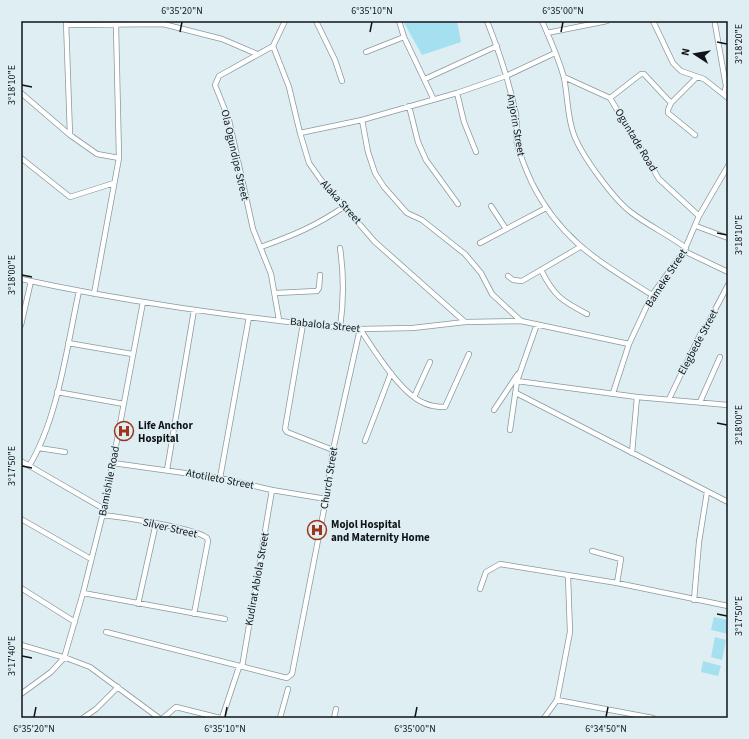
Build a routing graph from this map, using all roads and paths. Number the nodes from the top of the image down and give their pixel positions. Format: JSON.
{"nodes":[{"id":1,"x":285,"y":21,"type":"edge"},
{"id":2,"x":316,"y":21,"type":"edge"},
{"id":3,"x":399,"y":21,"type":"edge"},
{"id":4,"x":487,"y":21,"type":"edge"},
{"id":5,"x":542,"y":21,"type":"edge"},
{"id":6,"x":607,"y":21,"type":"edge"},
{"id":7,"x":653,"y":21,"type":"edge"},
{"id":8,"x":136,"y":22,"type":"edge"},
{"id":9,"x":66,"y":23,"type":"edge"},
{"id":10,"x":108,"y":23,"type":"edge"},
{"id":11,"x":715,"y":24,"type":"dead end"},
{"id":12,"x":116,"y":25,"type":"junction"},
{"id":13,"x":547,"y":33,"type":"junction"},
{"id":14,"x":404,"y":37,"type":"junction"},
{"id":15,"x":273,"y":46,"type":"junction"},
{"id":16,"x":498,"y":46,"type":"junction"},
{"id":17,"x":366,"y":52,"type":"dead end"},
{"id":18,"x":554,"y":53,"type":"junction"},
{"id":19,"x":256,"y":54,"type":"junction"},
{"id":20,"x":506,"y":76,"type":"junction"},
{"id":21,"x":697,"y":76,"type":"junction"},
{"id":22,"x":564,"y":77,"type":"junction"},
{"id":23,"x":425,"y":79,"type":"junction"},
{"id":24,"x":342,"y":81,"type":"dead end"},
{"id":25,"x":21,"y":93,"type":"edge"},
{"id":26,"x":457,"y":93,"type":"junction"},
{"id":27,"x":726,"y":96,"type":"edge"},
{"id":28,"x":433,"y":98,"type":"junction"},
{"id":29,"x":610,"y":98,"type":"junction"},
{"id":30,"x":671,"y":103,"type":"junction"},
{"id":31,"x":410,"y":106,"type":"junction"},
{"id":32,"x":362,"y":120,"type":"junction"},
{"id":33,"x":300,"y":133,"type":"junction"},
{"id":34,"x":70,"y":135,"type":"junction"},
{"id":35,"x":695,"y":135,"type":"dead end"},
{"id":36,"x":476,"y":152,"type":"dead end"},
{"id":37,"x":21,"y":158,"type":"edge"},
{"id":38,"x":119,"y":158,"type":"junction"},
{"id":39,"x":728,"y":166,"type":"edge"},
{"id":40,"x":114,"y":183,"type":"junction"},
{"id":41,"x":458,"y":204,"type":"dead end"},
{"id":42,"x":345,"y":206,"type":"junction"},
{"id":43,"x":490,"y":206,"type":"dead end"},
{"id":44,"x":546,"y":208,"type":"junction"},
{"id":45,"x":699,"y":216,"type":"junction"},
{"id":46,"x":696,"y":226,"type":"junction"},
{"id":47,"x":506,"y":230,"type":"junction"},
{"id":48,"x":728,"y":238,"type":"edge"},
{"id":49,"x":480,"y":243,"type":"dead end"},
{"id":50,"x":261,"y":247,"type":"junction"},
{"id":51,"x":580,"y":247,"type":"junction"},
{"id":52,"x":340,"y":248,"type":"dead end"},
{"id":53,"x":685,"y":250,"type":"junction"},
{"id":54,"x":541,"y":270,"type":"junction"},
{"id":55,"x":728,"y":272,"type":"edge"},
{"id":56,"x":320,"y":274,"type":"dead end"},
{"id":57,"x":508,"y":276,"type":"dead end"},
{"id":58,"x":21,"y":279,"type":"edge"},
{"id":59,"x":31,"y":281,"type":"junction"},
{"id":60,"x":728,"y":286,"type":"edge"},
{"id":61,"x":79,"y":292,"type":"junction"},
{"id":62,"x":276,"y":293,"type":"junction"},
{"id":63,"x":94,"y":294,"type":"junction"},
{"id":64,"x":652,"y":295,"type":"junction"},
{"id":65,"x":143,"y":302,"type":"junction"},
{"id":66,"x":194,"y":310,"type":"junction"},
{"id":67,"x":587,"y":314,"type":"dead end"},
{"id":68,"x":248,"y":317,"type":"junction"},
{"id":69,"x":279,"y":320,"type":"junction"},
{"id":70,"x":521,"y":321,"type":"junction"},
{"id":71,"x":465,"y":322,"type":"junction"},
{"id":72,"x":303,"y":324,"type":"junction"},
{"id":73,"x":537,"y":324,"type":"junction"},
{"id":74,"x":21,"y":325,"type":"edge"},
{"id":75,"x":340,"y":328,"type":"junction"},
{"id":76,"x":360,"y":329,"type":"junction"},
{"id":77,"x":68,"y":343,"type":"junction"},
{"id":78,"x":629,"y":344,"type":"junction"},
{"id":79,"x":132,"y":354,"type":"junction"},
{"id":80,"x":470,"y":354,"type":"dead end"},
{"id":81,"x":720,"y":357,"type":"dead end"},
{"id":82,"x":430,"y":362,"type":"dead end"},
{"id":83,"x":520,"y":371,"type":"junction"},
{"id":84,"x":391,"y":373,"type":"junction"},
{"id":85,"x":517,"y":381,"type":"junction"},
{"id":86,"x":57,"y":392,"type":"junction"},
{"id":87,"x":516,"y":393,"type":"junction"},
{"id":88,"x":613,"y":394,"type":"junction"},
{"id":89,"x":414,"y":397,"type":"junction"},
{"id":90,"x":637,"y":397,"type":"junction"},
{"id":91,"x":669,"y":399,"type":"junction"},
{"id":92,"x":700,"y":402,"type":"junction"},
{"id":93,"x":124,"y":404,"type":"junction"},
{"id":94,"x":728,"y":405,"type":"edge"},
{"id":95,"x":494,"y":410,"type":"dead end"},
{"id":96,"x":510,"y":430,"type":"dead end"},
{"id":97,"x":365,"y":441,"type":"dead end"},
{"id":98,"x":39,"y":448,"type":"junction"},
{"id":99,"x":332,"y":450,"type":"junction"},
{"id":100,"x":65,"y":452,"type":"dead end"},
{"id":101,"x":632,"y":453,"type":"junction"},
{"id":102,"x":21,"y":461,"type":"edge"},
{"id":103,"x":113,"y":463,"type":"junction"},
{"id":104,"x":29,"y":466,"type":"junction"},
{"id":105,"x":167,"y":470,"type":"junction"},
{"id":106,"x":220,"y":478,"type":"junction"},
{"id":107,"x":272,"y":490,"type":"junction"},
{"id":108,"x":707,"y":492,"type":"junction"},
{"id":109,"x":326,"y":499,"type":"junction"},
{"id":110,"x":728,"y":502,"type":"edge"},
{"id":111,"x":104,"y":509,"type":"junction"},
{"id":112,"x":102,"y":515,"type":"junction"},
{"id":113,"x":21,"y":519,"type":"edge"},
{"id":114,"x":156,"y":523,"type":"junction"},
{"id":115,"x":592,"y":551,"type":"dead end"},
{"id":116,"x":91,"y":559,"type":"junction"},
{"id":117,"x":568,"y":576,"type":"junction"},
{"id":118,"x":617,"y":583,"type":"junction"},
{"id":119,"x":21,"y":588,"type":"edge"},
{"id":120,"x":480,"y":589,"type":"dead end"},
{"id":121,"x":83,"y":593,"type":"junction"},
{"id":122,"x":694,"y":600,"type":"junction"},
{"id":123,"x":138,"y":604,"type":"junction"},
{"id":124,"x":728,"y":606,"type":"edge"},
{"id":125,"x":194,"y":614,"type":"junction"},
{"id":126,"x":225,"y":619,"type":"dead end"},
{"id":127,"x":75,"y":622,"type":"junction"},
{"id":128,"x":106,"y":632,"type":"dead end"},
{"id":129,"x":21,"y":645,"type":"edge"},
{"id":130,"x":64,"y":658,"type":"junction"},
{"id":131,"x":240,"y":667,"type":"junction"},
{"id":132,"x":118,"y":687,"type":"junction"},
{"id":133,"x":288,"y":689,"type":"dead end"},
{"id":134,"x":21,"y":694,"type":"edge"},
{"id":135,"x":557,"y":700,"type":"junction"},
{"id":136,"x":336,"y":709,"type":"dead end"},
{"id":137,"x":83,"y":718,"type":"edge"},
{"id":138,"x":159,"y":718,"type":"edge"},
{"id":139,"x":163,"y":718,"type":"edge"},
{"id":140,"x":221,"y":718,"type":"edge"},
{"id":141,"x":280,"y":718,"type":"edge"},
{"id":142,"x":334,"y":718,"type":"edge"},
{"id":143,"x":544,"y":718,"type":"edge"},
{"id":144,"x":653,"y":718,"type":"edge"}],
"edges":[{"from":1,"to":15,"type":"street"},
{"from":2,"to":24,"type":"street"},
{"from":3,"to":14,"type":"street"},
{"from":4,"to":16,"type":"street","name":"Anjorin Street"},
{"from":5,"to":13,"type":"street"},
{"from":6,"to":13,"type":"street"},
{"from":7,"to":21,"type":"street"},
{"from":8,"to":12,"type":"street"},
{"from":8,"to":19,"type":"street"},
{"from":9,"to":10,"type":"street"},
{"from":9,"to":34,"type":"street"},
{"from":10,"to":12,"type":"street"},
{"from":11,"to":27,"type":"street"},
{"from":12,"to":38,"type":"street"},
{"from":13,"to":18,"type":"street"},
{"from":14,"to":17,"type":"street"},
{"from":14,"to":23,"type":"street"},
{"from":15,"to":19,"type":"street","name":"Ola Ogundipe Street"},
{"from":15,"to":33,"type":"street","name":"Alaka Street"},
{"from":16,"to":20,"type":"street","name":"Anjorin Street"},
{"from":16,"to":23,"type":"street"},
{"from":18,"to":20,"type":"street"},
{"from":18,"to":22,"type":"street"},
{"from":19,"to":50,"type":"street","name":"Ola Ogundipe Street"},
{"from":20,"to":26,"type":"street"},
{"from":20,"to":44,"type":"street","name":"Anjorin Street"},
{"from":21,"to":27,"type":"street"},
{"from":21,"to":30,"type":"street"},
{"from":22,"to":29,"type":"street","name":"Oguntade Road"},
{"from":22,"to":53,"type":"street"},
{"from":23,"to":28,"type":"street"},
{"from":25,"to":34,"type":"street"},
{"from":26,"to":28,"type":"street"},
{"from":26,"to":36,"type":"street"},
{"from":28,"to":31,"type":"street"},
{"from":29,"to":30,"type":"street"},
{"from":29,"to":45,"type":"street","name":"Oguntade Road"},
{"from":30,"to":35,"type":"street"},
{"from":31,"to":32,"type":"street"},
{"from":31,"to":41,"type":"street"},
{"from":32,"to":33,"type":"street"},
{"from":32,"to":70,"type":"street"},
{"from":33,"to":42,"type":"street","name":"Alaka Street"},
{"from":34,"to":38,"type":"street"},
{"from":37,"to":40,"type":"street"},
{"from":38,"to":40,"type":"street"},
{"from":39,"to":45,"type":"street","name":"Bameke Street"},
{"from":40,"to":63,"type":"street"},
{"from":42,"to":50,"type":"street"},
{"from":42,"to":71,"type":"street","name":"Alaka Street"},
{"from":43,"to":47,"type":"street"},
{"from":44,"to":47,"type":"street"},
{"from":44,"to":51,"type":"street","name":"Anjorin Street"},
{"from":45,"to":46,"type":"street","name":"Bameke Street"},
{"from":46,"to":48,"type":"street"},
{"from":46,"to":53,"type":"street","name":"Bameke Street"},
{"from":47,"to":49,"type":"street"},
{"from":50,"to":62,"type":"street","name":"Ola Ogundipe Street"},
{"from":51,"to":54,"type":"street"},
{"from":51,"to":64,"type":"street","name":"Anjorin Street"},
{"from":52,"to":75,"type":"street"},
{"from":53,"to":55,"type":"street"},
{"from":53,"to":64,"type":"street","name":"Bameke Street"},
{"from":54,"to":57,"type":"street"},
{"from":54,"to":67,"type":"street"},
{"from":56,"to":62,"type":"street"},
{"from":58,"to":59,"type":"street","name":"Babalola Street"},
{"from":59,"to":61,"type":"street","name":"Babalola Street"},
{"from":59,"to":74,"type":"street"},
{"from":60,"to":91,"type":"street","name":"Elegbede Street"},
{"from":61,"to":63,"type":"street","name":"Babalola Street"},
{"from":61,"to":77,"type":"street"},
{"from":62,"to":69,"type":"street","name":"Ola Ogundipe Street"},
{"from":63,"to":65,"type":"street","name":"Babalola Street"},
{"from":64,"to":78,"type":"street","name":"Bameke Street"},
{"from":65,"to":66,"type":"street","name":"Babalola Street"},
{"from":65,"to":79,"type":"street","name":"Bamishile Road"},
{"from":66,"to":68,"type":"street","name":"Babalola Street"},
{"from":66,"to":105,"type":"street"},
{"from":68,"to":69,"type":"street","name":"Babalola Street"},
{"from":68,"to":106,"type":"street"},
{"from":69,"to":72,"type":"street","name":"Babalola Street"},
{"from":70,"to":71,"type":"street","name":"Babalola Street"},
{"from":70,"to":73,"type":"street","name":"Babalola Street"},
{"from":71,"to":76,"type":"street","name":"Babalola Street"},
{"from":72,"to":75,"type":"street","name":"Babalola Street"},
{"from":72,"to":99,"type":"street"},
{"from":73,"to":78,"type":"street","name":"Babalola Street"},
{"from":73,"to":83,"type":"street"},
{"from":75,"to":76,"type":"street","name":"Babalola Street"},
{"from":76,"to":84,"type":"street"},
{"from":76,"to":99,"type":"street","name":"Church Street"},
{"from":77,"to":79,"type":"street"},
{"from":77,"to":86,"type":"street"},
{"from":78,"to":88,"type":"street","name":"Bameke Street"},
{"from":79,"to":93,"type":"street","name":"Bamishile Road"},
{"from":80,"to":89,"type":"street"},
{"from":81,"to":92,"type":"street"},
{"from":82,"to":89,"type":"street"},
{"from":83,"to":85,"type":"street"},
{"from":83,"to":95,"type":"street"},
{"from":84,"to":89,"type":"street"},
{"from":84,"to":97,"type":"street"},
{"from":85,"to":87,"type":"street"},
{"from":85,"to":88,"type":"street"},
{"from":86,"to":93,"type":"street"},
{"from":86,"to":98,"type":"street"},
{"from":87,"to":96,"type":"street"},
{"from":87,"to":101,"type":"street"},
{"from":88,"to":90,"type":"street"},
{"from":90,"to":91,"type":"street"},
{"from":90,"to":101,"type":"street"},
{"from":91,"to":92,"type":"street"},
{"from":92,"to":94,"type":"street"},
{"from":93,"to":103,"type":"street","name":"Bamishile Road"},
{"from":98,"to":100,"type":"street"},
{"from":98,"to":104,"type":"street"},
{"from":99,"to":109,"type":"street","name":"Church Street"},
{"from":101,"to":108,"type":"street"},
{"from":102,"to":104,"type":"street"},
{"from":103,"to":105,"type":"street","name":"Atotileto Street"},
{"from":103,"to":111,"type":"street","name":"Bamishile Road"},
{"from":104,"to":111,"type":"street"},
{"from":105,"to":106,"type":"street","name":"Atotileto Street"},
{"from":106,"to":107,"type":"street","name":"Atotileto Street"},
{"from":107,"to":109,"type":"street","name":"Atotileto Street"},
{"from":107,"to":131,"type":"street","name":"Kudirat Abiola Street"},
{"from":108,"to":110,"type":"street"},
{"from":108,"to":122,"type":"street"},
{"from":109,"to":131,"type":"street","name":"Church Street"},
{"from":111,"to":112,"type":"street","name":"Bamishile Road"},
{"from":112,"to":114,"type":"street","name":"Silver Street"},
{"from":112,"to":116,"type":"street","name":"Bamishile Road"},
{"from":113,"to":116,"type":"street"},
{"from":114,"to":123,"type":"street"},
{"from":114,"to":125,"type":"street","name":"Silver Street"},
{"from":115,"to":118,"type":"street"},
{"from":116,"to":121,"type":"street","name":"Bamishile Road"},
{"from":117,"to":118,"type":"street"},
{"from":117,"to":120,"type":"street"},
{"from":117,"to":135,"type":"street"},
{"from":118,"to":122,"type":"street"},
{"from":119,"to":127,"type":"street"},
{"from":121,"to":123,"type":"street"},
{"from":121,"to":127,"type":"street","name":"Bamishile Road"},
{"from":122,"to":124,"type":"street"},
{"from":123,"to":125,"type":"street"},
{"from":125,"to":126,"type":"street"},
{"from":127,"to":130,"type":"street","name":"Bamishile Road"},
{"from":128,"to":131,"type":"street"},
{"from":129,"to":130,"type":"street"},
{"from":130,"to":132,"type":"street"},
{"from":130,"to":134,"type":"street"},
{"from":131,"to":140,"type":"street","name":"Kudirat Abiola Street"},
{"from":132,"to":137,"type":"street"},
{"from":132,"to":138,"type":"street"},
{"from":133,"to":141,"type":"street"},
{"from":135,"to":143,"type":"street"},
{"from":135,"to":144,"type":"street"},
{"from":136,"to":142,"type":"street"},
{"from":139,"to":140,"type":"street"}]}
